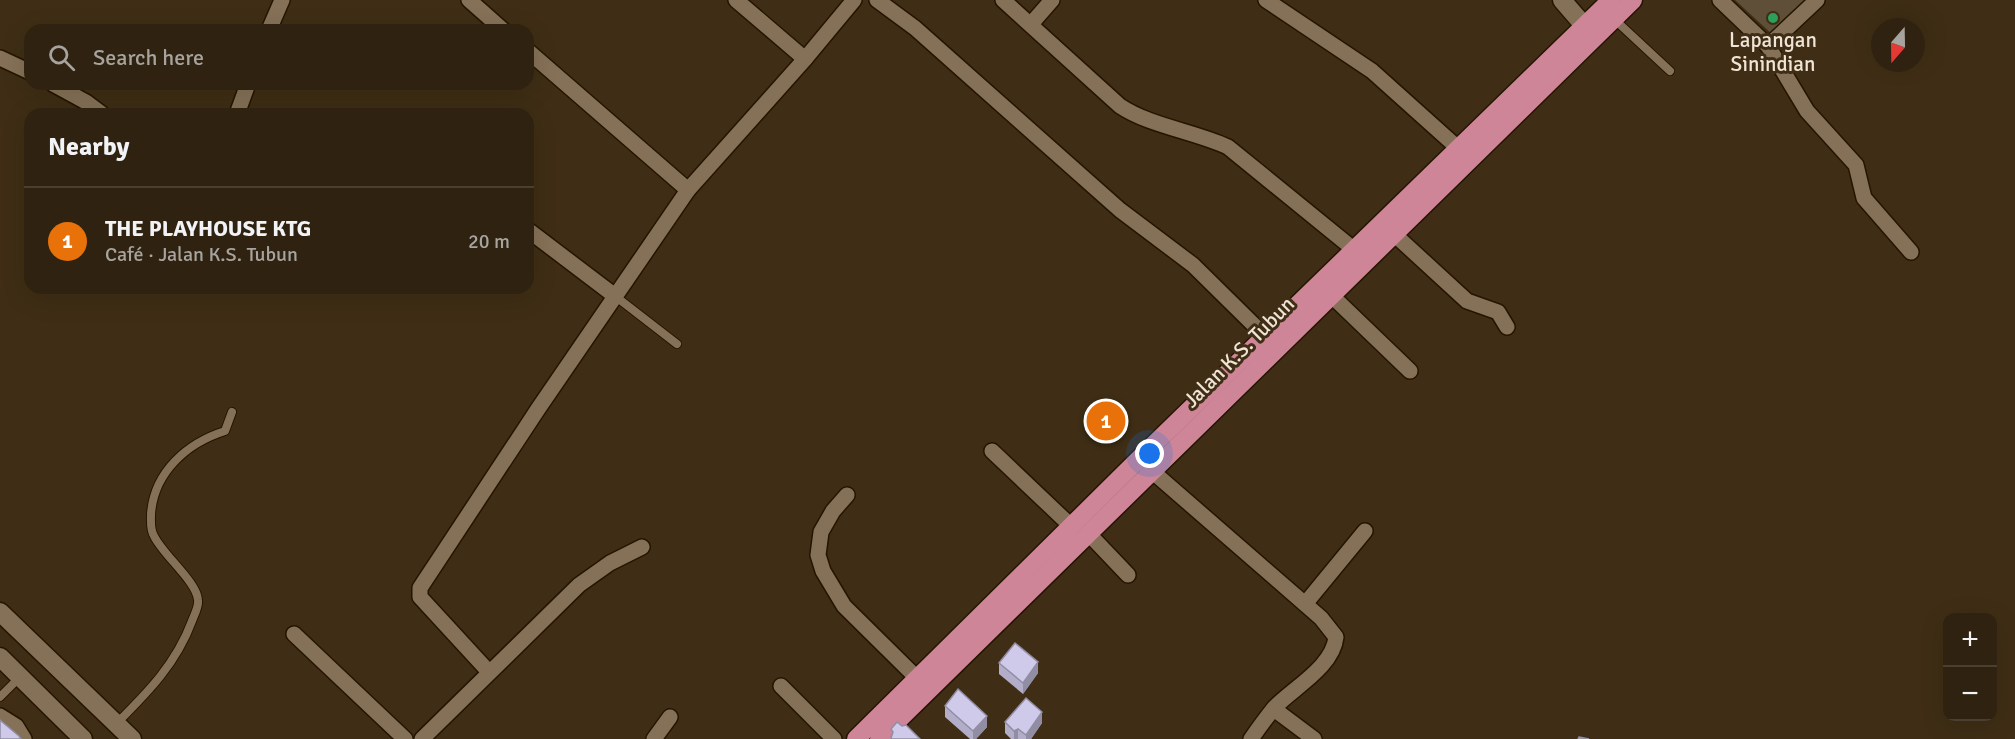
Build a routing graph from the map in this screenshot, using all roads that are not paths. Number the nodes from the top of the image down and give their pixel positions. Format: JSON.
{"nodes":[{"id":1,"x":282,"y":0,"type":"edge"},
{"id":2,"x":469,"y":0,"type":"edge"},
{"id":3,"x":736,"y":0,"type":"edge"},
{"id":4,"x":854,"y":0,"type":"edge"},
{"id":5,"x":878,"y":0,"type":"edge"},
{"id":6,"x":1003,"y":0,"type":"edge"},
{"id":7,"x":1052,"y":0,"type":"edge"},
{"id":8,"x":1266,"y":0,"type":"edge"},
{"id":9,"x":1562,"y":0,"type":"edge"},
{"id":10,"x":1611,"y":0,"type":"edge"},
{"id":11,"x":1633,"y":0,"type":"edge"},
{"id":12,"x":1720,"y":0,"type":"edge"},
{"id":13,"x":1817,"y":0,"type":"edge"},
{"id":14,"x":1614,"y":19,"type":"junction"},
{"id":15,"x":272,"y":24,"type":"edge"},
{"id":16,"x":496,"y":24,"type":"edge"},
{"id":17,"x":1031,"y":24,"type":"junction"},
{"id":18,"x":1589,"y":32,"type":"junction"},
{"id":19,"x":1768,"y":46,"type":"junction"},
{"id":20,"x":534,"y":56,"type":"edge"},
{"id":21,"x":0,"y":58,"type":"edge"},
{"id":22,"x":805,"y":59,"type":"junction"},
{"id":23,"x":24,"y":69,"type":"edge"},
{"id":24,"x":1670,"y":71,"type":"dead end"},
{"id":25,"x":63,"y":90,"type":"edge"},
{"id":26,"x":246,"y":90,"type":"edge"},
{"id":27,"x":92,"y":108,"type":"edge"},
{"id":28,"x":239,"y":108,"type":"edge"},
{"id":29,"x":1459,"y":149,"type":"junction"},
{"id":30,"x":688,"y":190,"type":"junction"},
{"id":31,"x":1390,"y":231,"type":"junction"},
{"id":32,"x":534,"y":235,"type":"edge"},
{"id":33,"x":1911,"y":252,"type":"dead end"},
{"id":34,"x":1361,"y":256,"type":"junction"},
{"id":35,"x":1331,"y":295,"type":"junction"},
{"id":36,"x":615,"y":296,"type":"junction"},
{"id":37,"x":1507,"y":327,"type":"dead end"},
{"id":38,"x":1265,"y":336,"type":"junction"},
{"id":39,"x":677,"y":344,"type":"dead end"},
{"id":40,"x":1410,"y":371,"type":"dead end"},
{"id":41,"x":232,"y":412,"type":"dead end"},
{"id":42,"x":992,"y":451,"type":"dead end"},
{"id":43,"x":1145,"y":465,"type":"junction"},
{"id":44,"x":847,"y":495,"type":"dead end"},
{"id":45,"x":1071,"y":526,"type":"junction"},
{"id":46,"x":1365,"y":531,"type":"dead end"},
{"id":47,"x":1088,"y":533,"type":"junction"},
{"id":48,"x":642,"y":547,"type":"dead end"},
{"id":49,"x":1128,"y":575,"type":"dead end"},
{"id":50,"x":1305,"y":604,"type":"junction"},
{"id":51,"x":0,"y":612,"type":"edge"},
{"id":52,"x":294,"y":634,"type":"dead end"},
{"id":53,"x":0,"y":657,"type":"edge"},
{"id":54,"x":489,"y":672,"type":"junction"},
{"id":55,"x":20,"y":676,"type":"junction"},
{"id":56,"x":923,"y":684,"type":"junction"},
{"id":57,"x":77,"y":686,"type":"junction"},
{"id":58,"x":781,"y":686,"type":"dead end"},
{"id":59,"x":0,"y":697,"type":"edge"},
{"id":60,"x":1274,"y":709,"type":"junction"},
{"id":61,"x":54,"y":711,"type":"junction"},
{"id":62,"x":0,"y":716,"type":"edge"},
{"id":63,"x":670,"y":717,"type":"dead end"},
{"id":64,"x":116,"y":724,"type":"junction"},
{"id":65,"x":24,"y":739,"type":"edge"},
{"id":66,"x":83,"y":739,"type":"edge"},
{"id":67,"x":132,"y":739,"type":"edge"},
{"id":68,"x":405,"y":739,"type":"edge"},
{"id":69,"x":423,"y":739,"type":"edge"},
{"id":70,"x":654,"y":739,"type":"edge"},
{"id":71,"x":834,"y":739,"type":"edge"},
{"id":72,"x":856,"y":739,"type":"edge"},
{"id":73,"x":879,"y":739,"type":"edge"},
{"id":74,"x":1251,"y":739,"type":"edge"},
{"id":75,"x":1314,"y":739,"type":"edge"}],
"edges":[{"from":1,"to":15,"type":"street"},
{"from":2,"to":16,"type":"street"},
{"from":3,"to":22,"type":"street"},
{"from":4,"to":22,"type":"street"},
{"from":5,"to":38,"type":"street"},
{"from":6,"to":17,"type":"street"},
{"from":7,"to":17,"type":"street"},
{"from":8,"to":29,"type":"street"},
{"from":9,"to":18,"type":"street"},
{"from":10,"to":18,"type":"highway","name":"Jalan K.S. Tubun"},
{"from":11,"to":14,"type":"highway","name":"Jalan K.S. Tubun"},
{"from":12,"to":19,"type":"street"},
{"from":13,"to":19,"type":"street"},
{"from":14,"to":18,"type":"highway","name":"Jalan K.S. Tubun"},
{"from":14,"to":24,"type":"lane"},
{"from":17,"to":34,"type":"street"},
{"from":18,"to":29,"type":"highway","name":"Jalan K.S. Tubun"},
{"from":18,"to":31,"type":"highway","name":"Jalan K.S. Tubun"},
{"from":19,"to":33,"type":"street"},
{"from":20,"to":30,"type":"street"},
{"from":21,"to":23,"type":"street"},
{"from":22,"to":30,"type":"street"},
{"from":25,"to":27,"type":"street"},
{"from":26,"to":28,"type":"street"},
{"from":29,"to":31,"type":"highway","name":"Jalan K.S. Tubun"},
{"from":30,"to":36,"type":"street"},
{"from":31,"to":34,"type":"highway","name":"Jalan K.S. Tubun"},
{"from":31,"to":37,"type":"street"},
{"from":32,"to":36,"type":"street"},
{"from":34,"to":35,"type":"highway","name":"Jalan K.S. Tubun"},
{"from":34,"to":38,"type":"highway","name":"Jalan K.S. Tubun"},
{"from":35,"to":40,"type":"street"},
{"from":35,"to":43,"type":"highway","name":"Jalan K.S. Tubun"},
{"from":36,"to":39,"type":"lane"},
{"from":36,"to":54,"type":"street"},
{"from":38,"to":43,"type":"highway","name":"Jalan K.S. Tubun"},
{"from":41,"to":64,"type":"lane"},
{"from":42,"to":45,"type":"street"},
{"from":43,"to":45,"type":"highway","name":"Jalan K.S. Tubun"},
{"from":43,"to":47,"type":"highway","name":"Jalan K.S. Tubun"},
{"from":43,"to":50,"type":"street"},
{"from":44,"to":56,"type":"street"},
{"from":45,"to":56,"type":"highway","name":"Jalan K.S. Tubun"},
{"from":46,"to":50,"type":"street"},
{"from":47,"to":49,"type":"street"},
{"from":47,"to":56,"type":"highway","name":"Jalan K.S. Tubun"},
{"from":48,"to":54,"type":"street"},
{"from":50,"to":60,"type":"street"},
{"from":51,"to":57,"type":"street"},
{"from":52,"to":68,"type":"street"},
{"from":53,"to":55,"type":"street"},
{"from":54,"to":69,"type":"street"},
{"from":55,"to":59,"type":"lane"},
{"from":55,"to":61,"type":"street"},
{"from":56,"to":72,"type":"highway","name":"Jalan K.S. Tubun"},
{"from":56,"to":73,"type":"highway","name":"Jalan K.S. Tubun"},
{"from":57,"to":61,"type":"street"},
{"from":57,"to":64,"type":"street"},
{"from":58,"to":71,"type":"street"},
{"from":60,"to":74,"type":"street"},
{"from":60,"to":75,"type":"street"},
{"from":61,"to":66,"type":"street"},
{"from":62,"to":65,"type":"street"},
{"from":63,"to":70,"type":"street"},
{"from":64,"to":67,"type":"street"}]}
